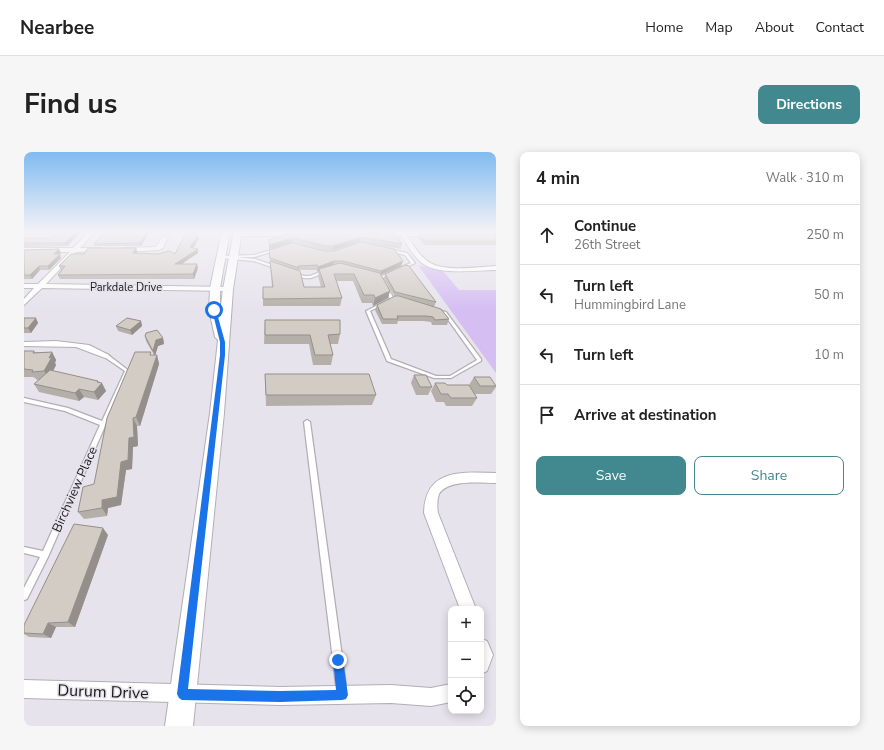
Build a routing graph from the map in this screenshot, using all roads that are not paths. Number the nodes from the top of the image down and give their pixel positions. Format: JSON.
{"nodes":[{"id":1,"x":221,"y":257,"type":"edge"},
{"id":2,"x":234,"y":257,"type":"edge"},
{"id":3,"x":67,"y":258,"type":"edge"},
{"id":4,"x":250,"y":258,"type":"edge"},
{"id":5,"x":254,"y":258,"type":"joint"},
{"id":6,"x":409,"y":258,"type":"edge"},
{"id":7,"x":421,"y":258,"type":"edge"},
{"id":8,"x":496,"y":268,"type":"edge"},
{"id":9,"x":380,"y":278,"type":"junction"},
{"id":10,"x":24,"y":286,"type":"edge"},
{"id":11,"x":40,"y":286,"type":"junction"},
{"id":12,"x":215,"y":288,"type":"junction"},
{"id":13,"x":228,"y":289,"type":"junction"},
{"id":14,"x":392,"y":300,"type":"junction"},
{"id":15,"x":398,"y":300,"type":"edge"},
{"id":16,"x":24,"y":303,"type":"edge"},
{"id":17,"x":432,"y":309,"type":"edge"},
{"id":18,"x":223,"y":342,"type":"junction"},
{"id":19,"x":24,"y":344,"type":"edge"},
{"id":20,"x":105,"y":355,"type":"joint"},
{"id":21,"x":24,"y":400,"type":"edge"},
{"id":22,"x":307,"y":422,"type":"dead end"},
{"id":23,"x":103,"y":424,"type":"junction"},
{"id":24,"x":496,"y":478,"type":"edge"},
{"id":25,"x":24,"y":550,"type":"edge"},
{"id":26,"x":46,"y":554,"type":"junction"},
{"id":27,"x":24,"y":596,"type":"edge"},
{"id":28,"x":467,"y":606,"type":"edge"},
{"id":29,"x":24,"y":689,"type":"edge"},
{"id":30,"x":182,"y":694,"type":"junction"},
{"id":31,"x":448,"y":694,"type":"edge"},
{"id":32,"x":342,"y":695,"type":"junction"},
{"id":33,"x":179,"y":726,"type":"edge"}],
"edges":[{"from":1,"to":12,"type":"street"},
{"from":2,"to":13,"type":"street"},
{"from":3,"to":11,"type":"street"},
{"from":4,"to":5,"type":"lane"},
{"from":5,"to":9,"type":"lane"},
{"from":6,"to":9,"type":"lane"},
{"from":7,"to":8,"type":"street"},
{"from":9,"to":14,"type":"lane"},
{"from":10,"to":11,"type":"street","name":"Parkdale Drive"},
{"from":11,"to":12,"type":"street","name":"Parkdale Drive"},
{"from":11,"to":16,"type":"street"},
{"from":12,"to":13,"type":"street","name":"Parkdale Drive"},
{"from":12,"to":18,"type":"street"},
{"from":13,"to":18,"type":"street"},
{"from":14,"to":15,"type":"lane"},
{"from":14,"to":17,"type":"lane"},
{"from":18,"to":30,"type":"street"},
{"from":19,"to":20,"type":"street"},
{"from":20,"to":23,"type":"lane","name":"Birchview Place"},
{"from":21,"to":23,"type":"lane"},
{"from":22,"to":32,"type":"lane"},
{"from":23,"to":26,"type":"lane","name":"Birchview Place"},
{"from":24,"to":28,"type":"street"},
{"from":25,"to":26,"type":"lane"},
{"from":26,"to":27,"type":"lane","name":"Birchview Place"},
{"from":29,"to":30,"type":"street","name":"Durum Drive"},
{"from":30,"to":32,"type":"street","name":"Durum Drive"},
{"from":30,"to":33,"type":"street"},
{"from":31,"to":32,"type":"street","name":"Durum Drive"}]}
